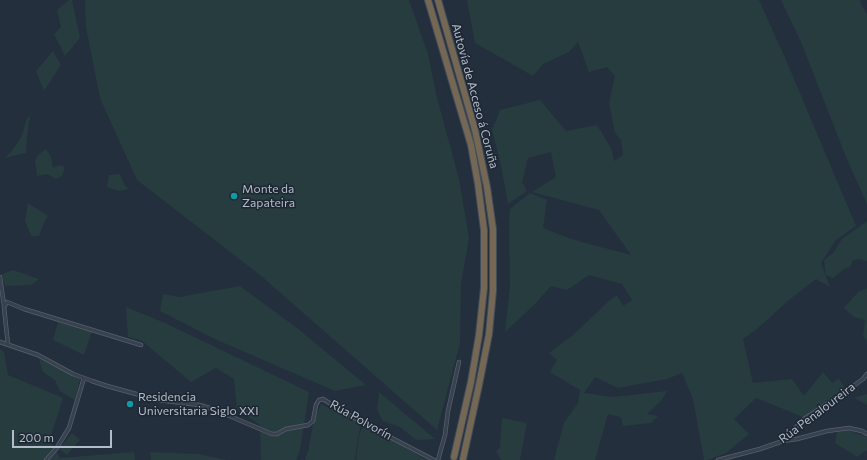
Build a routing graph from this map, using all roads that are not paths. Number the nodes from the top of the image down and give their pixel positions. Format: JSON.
{"nodes":[{"id":1,"x":428,"y":0,"type":"edge"},
{"id":2,"x":438,"y":0,"type":"edge"},
{"id":3,"x":0,"y":276,"type":"edge"},
{"id":4,"x":4,"y":307,"type":"junction"},
{"id":5,"x":0,"y":342,"type":"edge"},
{"id":6,"x":8,"y":345,"type":"junction"},
{"id":7,"x":141,"y":345,"type":"dead end"},
{"id":8,"x":459,"y":362,"type":"dead end"},
{"id":9,"x":867,"y":374,"type":"edge"},
{"id":10,"x":84,"y":378,"type":"junction"},
{"id":11,"x":867,"y":434,"type":"edge"},
{"id":12,"x":783,"y":440,"type":"junction"},
{"id":13,"x":454,"y":457,"type":"dead end"},
{"id":14,"x":463,"y":459,"type":"edge"},
{"id":15,"x":46,"y":460,"type":"edge"},
{"id":16,"x":434,"y":460,"type":"edge"},
{"id":17,"x":438,"y":460,"type":"edge"},
{"id":18,"x":718,"y":460,"type":"edge"}],
"edges":[{"from":1,"to":13,"type":"highway","name":"Autovía de Acceso á Coruña"},
{"from":2,"to":14,"type":"highway","name":"Autovía de Acceso á Coruña"},
{"from":3,"to":4,"type":"street"},
{"from":4,"to":6,"type":"street"},
{"from":4,"to":7,"type":"street"},
{"from":5,"to":6,"type":"street","name":"Rúa Polvorín"},
{"from":6,"to":10,"type":"street","name":"Rúa Polvorín"},
{"from":8,"to":17,"type":"street"},
{"from":9,"to":12,"type":"street","name":"Rúa Penaloureira"},
{"from":10,"to":15,"type":"street"},
{"from":10,"to":16,"type":"street","name":"Rúa Polvorín"},
{"from":11,"to":12,"type":"street"},
{"from":12,"to":18,"type":"street","name":"Rúa Penaloureira"}]}
